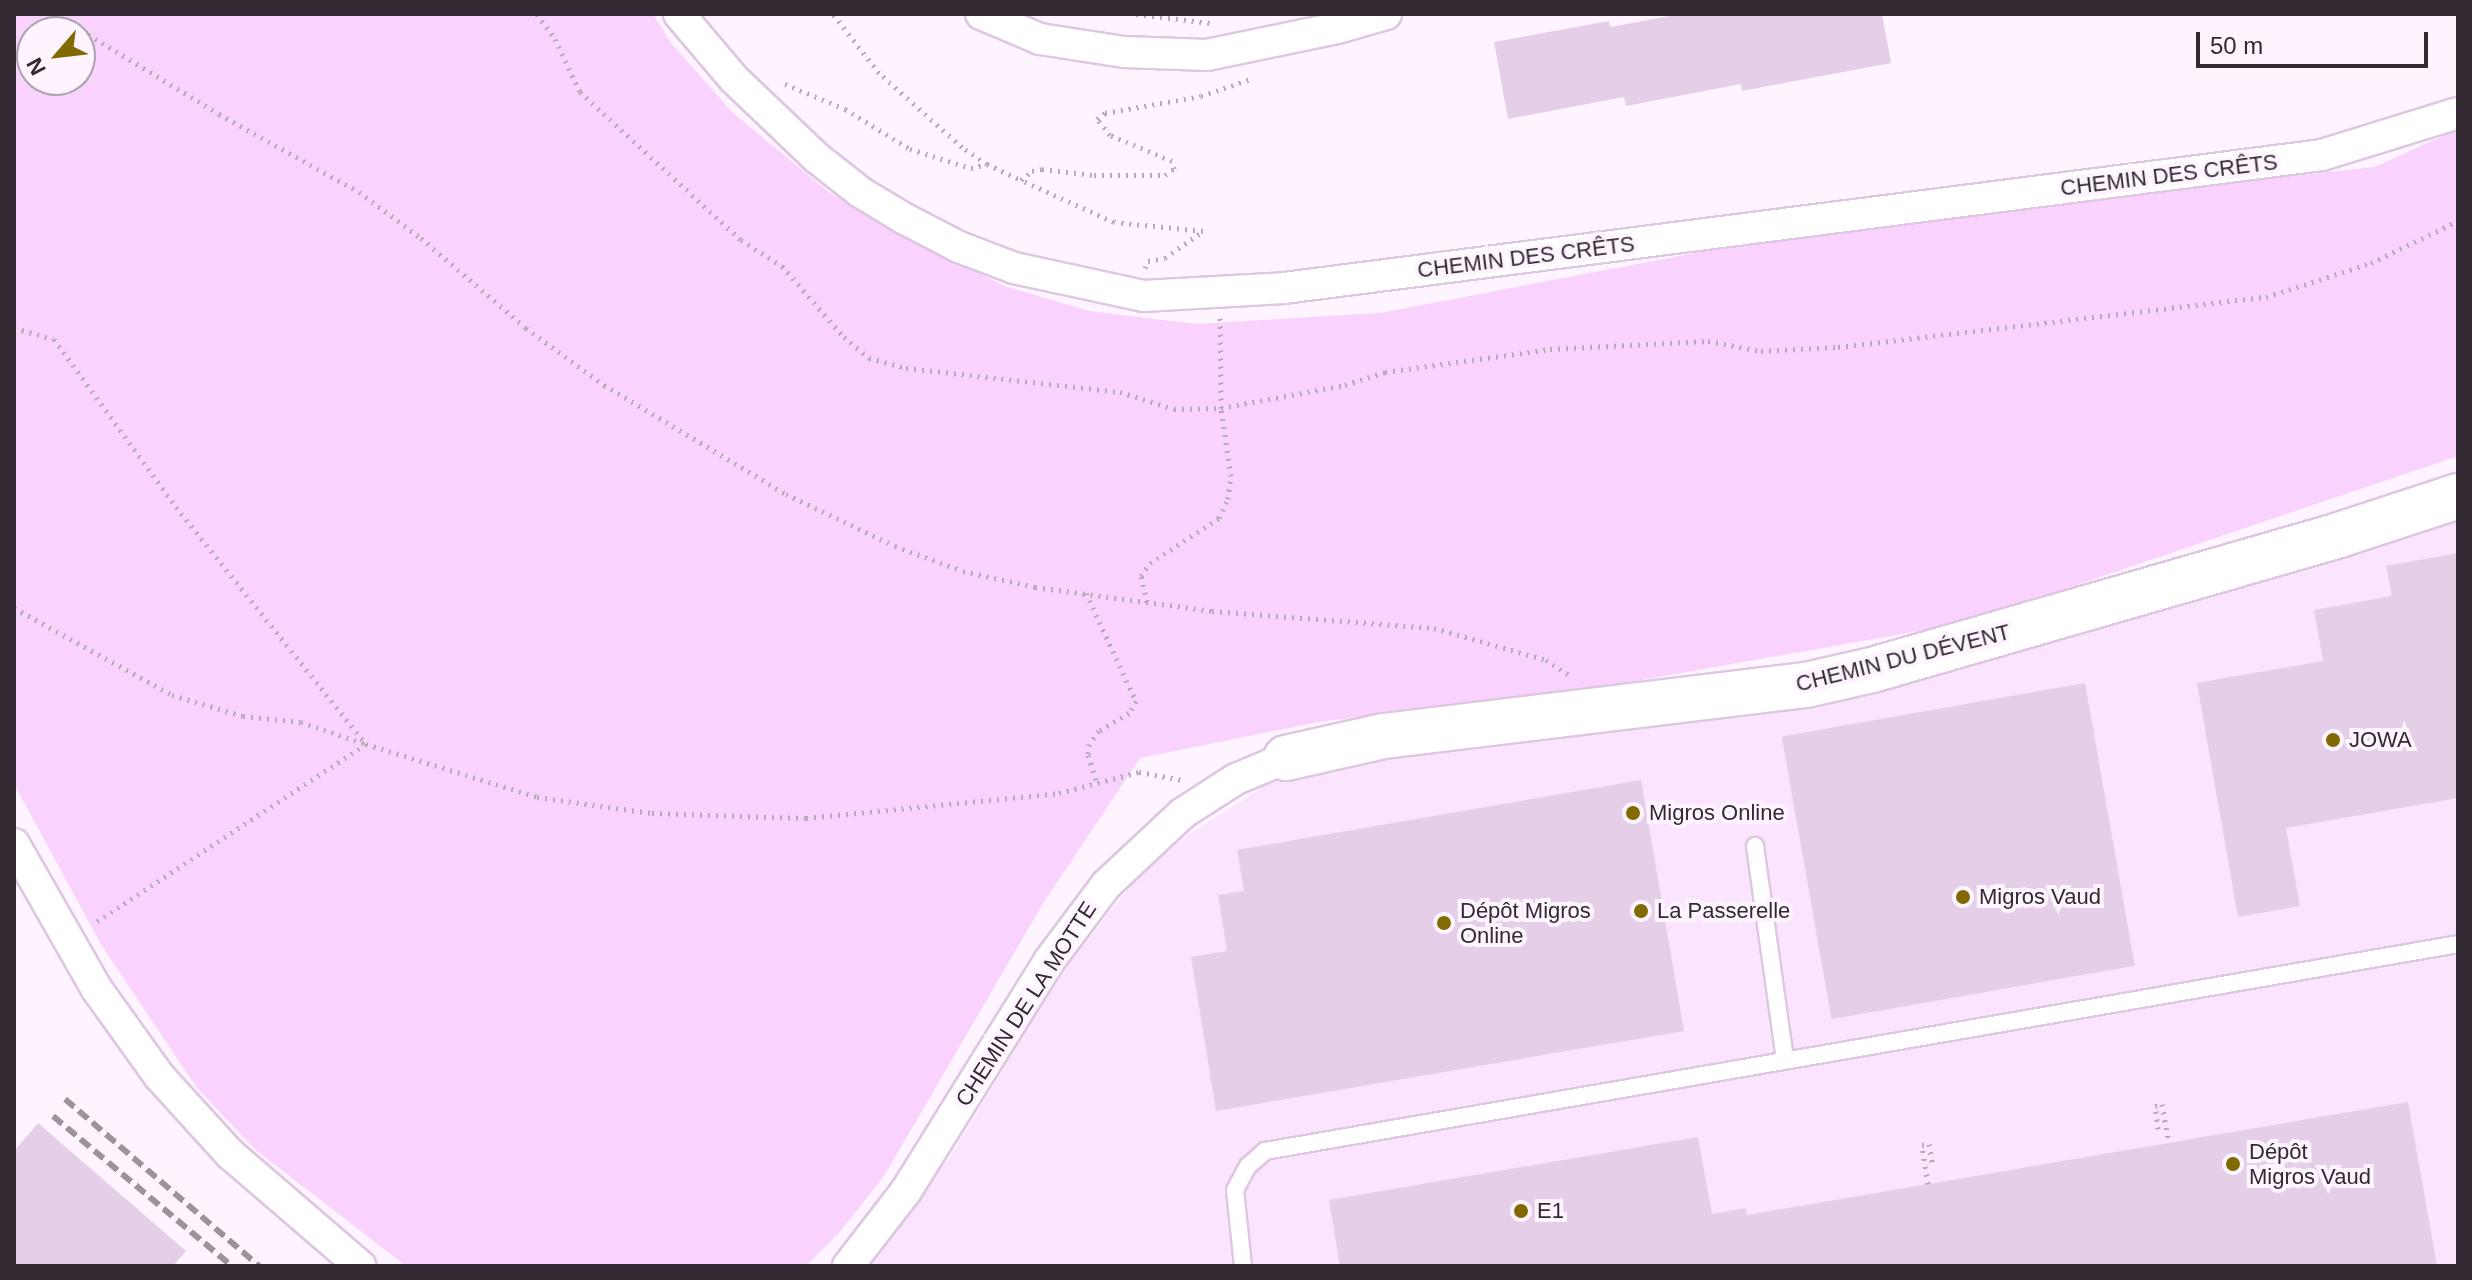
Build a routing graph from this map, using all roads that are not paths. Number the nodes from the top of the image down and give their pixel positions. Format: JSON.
{"nodes":[{"id":1,"x":679,"y":14,"type":"edge"},
{"id":2,"x":981,"y":14,"type":"edge"},
{"id":3,"x":1386,"y":14,"type":"edge"},
{"id":4,"x":2458,"y":113,"type":"edge"},
{"id":5,"x":2458,"y":496,"type":"edge"},
{"id":6,"x":1286,"y":758,"type":"joint"},
{"id":7,"x":14,"y":844,"type":"edge"},
{"id":8,"x":1755,"y":846,"type":"dead end"},
{"id":9,"x":2458,"y":944,"type":"edge"},
{"id":10,"x":1785,"y":1060,"type":"junction"},
{"id":11,"x":360,"y":1266,"type":"edge"},
{"id":12,"x":848,"y":1266,"type":"edge"},
{"id":13,"x":1243,"y":1266,"type":"edge"}],
"edges":[{"from":1,"to":4,"type":"street","name":"CHEMIN DES CRÊTS"},
{"from":2,"to":3,"type":"street"},
{"from":5,"to":6,"type":"street","name":"CHEMIN DU DÉVENT"},
{"from":6,"to":12,"type":"street","name":"CHEMIN DE LA MOTTE"},
{"from":7,"to":11,"type":"street"},
{"from":8,"to":10,"type":"lane"},
{"from":9,"to":10,"type":"lane"},
{"from":10,"to":13,"type":"lane"}]}
